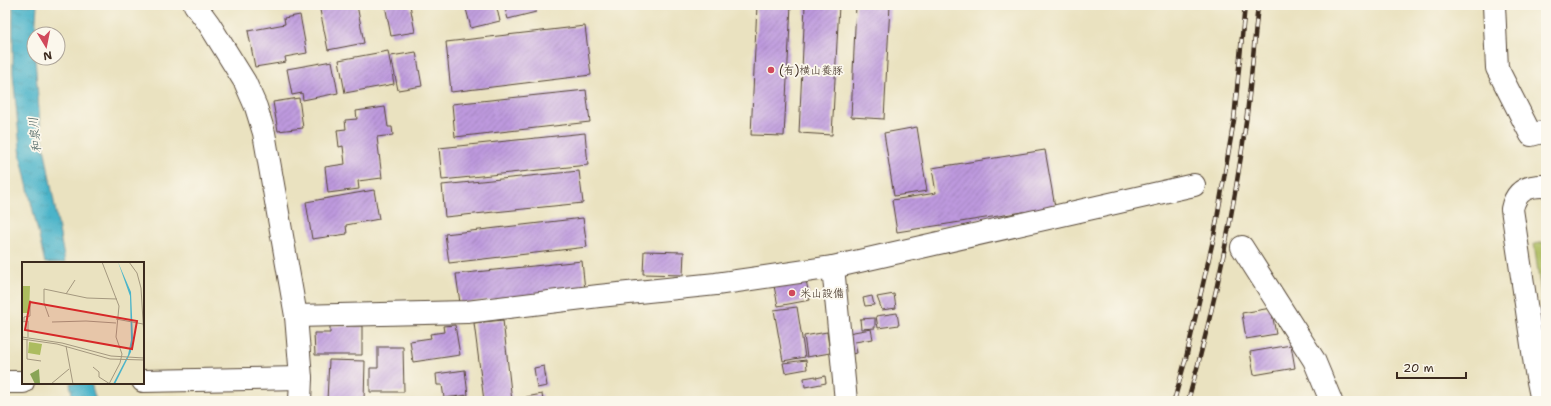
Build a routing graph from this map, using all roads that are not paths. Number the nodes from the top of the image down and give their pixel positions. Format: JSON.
{"nodes":[{"id":1,"x":195,"y":5,"type":"edge"},
{"id":2,"x":1494,"y":5,"type":"edge"},
{"id":3,"x":1546,"y":130,"type":"edge"},
{"id":4,"x":1194,"y":185,"type":"dead end"},
{"id":5,"x":1546,"y":186,"type":"edge"},
{"id":6,"x":1242,"y":248,"type":"dead end"},
{"id":7,"x":833,"y":267,"type":"junction"},
{"id":8,"x":296,"y":316,"type":"junction"},
{"id":9,"x":287,"y":378,"type":"junction"},
{"id":10,"x":144,"y":381,"type":"edge"},
{"id":11,"x":5,"y":382,"type":"edge"},
{"id":12,"x":22,"y":382,"type":"edge"},
{"id":13,"x":300,"y":401,"type":"edge"},
{"id":14,"x":846,"y":401,"type":"edge"},
{"id":15,"x":1331,"y":401,"type":"edge"},
{"id":16,"x":1542,"y":401,"type":"edge"}],
"edges":[{"from":1,"to":8,"type":"street"},
{"from":2,"to":3,"type":"street"},
{"from":4,"to":7,"type":"street"},
{"from":5,"to":16,"type":"street"},
{"from":6,"to":15,"type":"street"},
{"from":7,"to":8,"type":"street"},
{"from":7,"to":14,"type":"street"},
{"from":8,"to":9,"type":"street"},
{"from":9,"to":10,"type":"street"},
{"from":9,"to":13,"type":"street"},
{"from":11,"to":12,"type":"street"}]}
